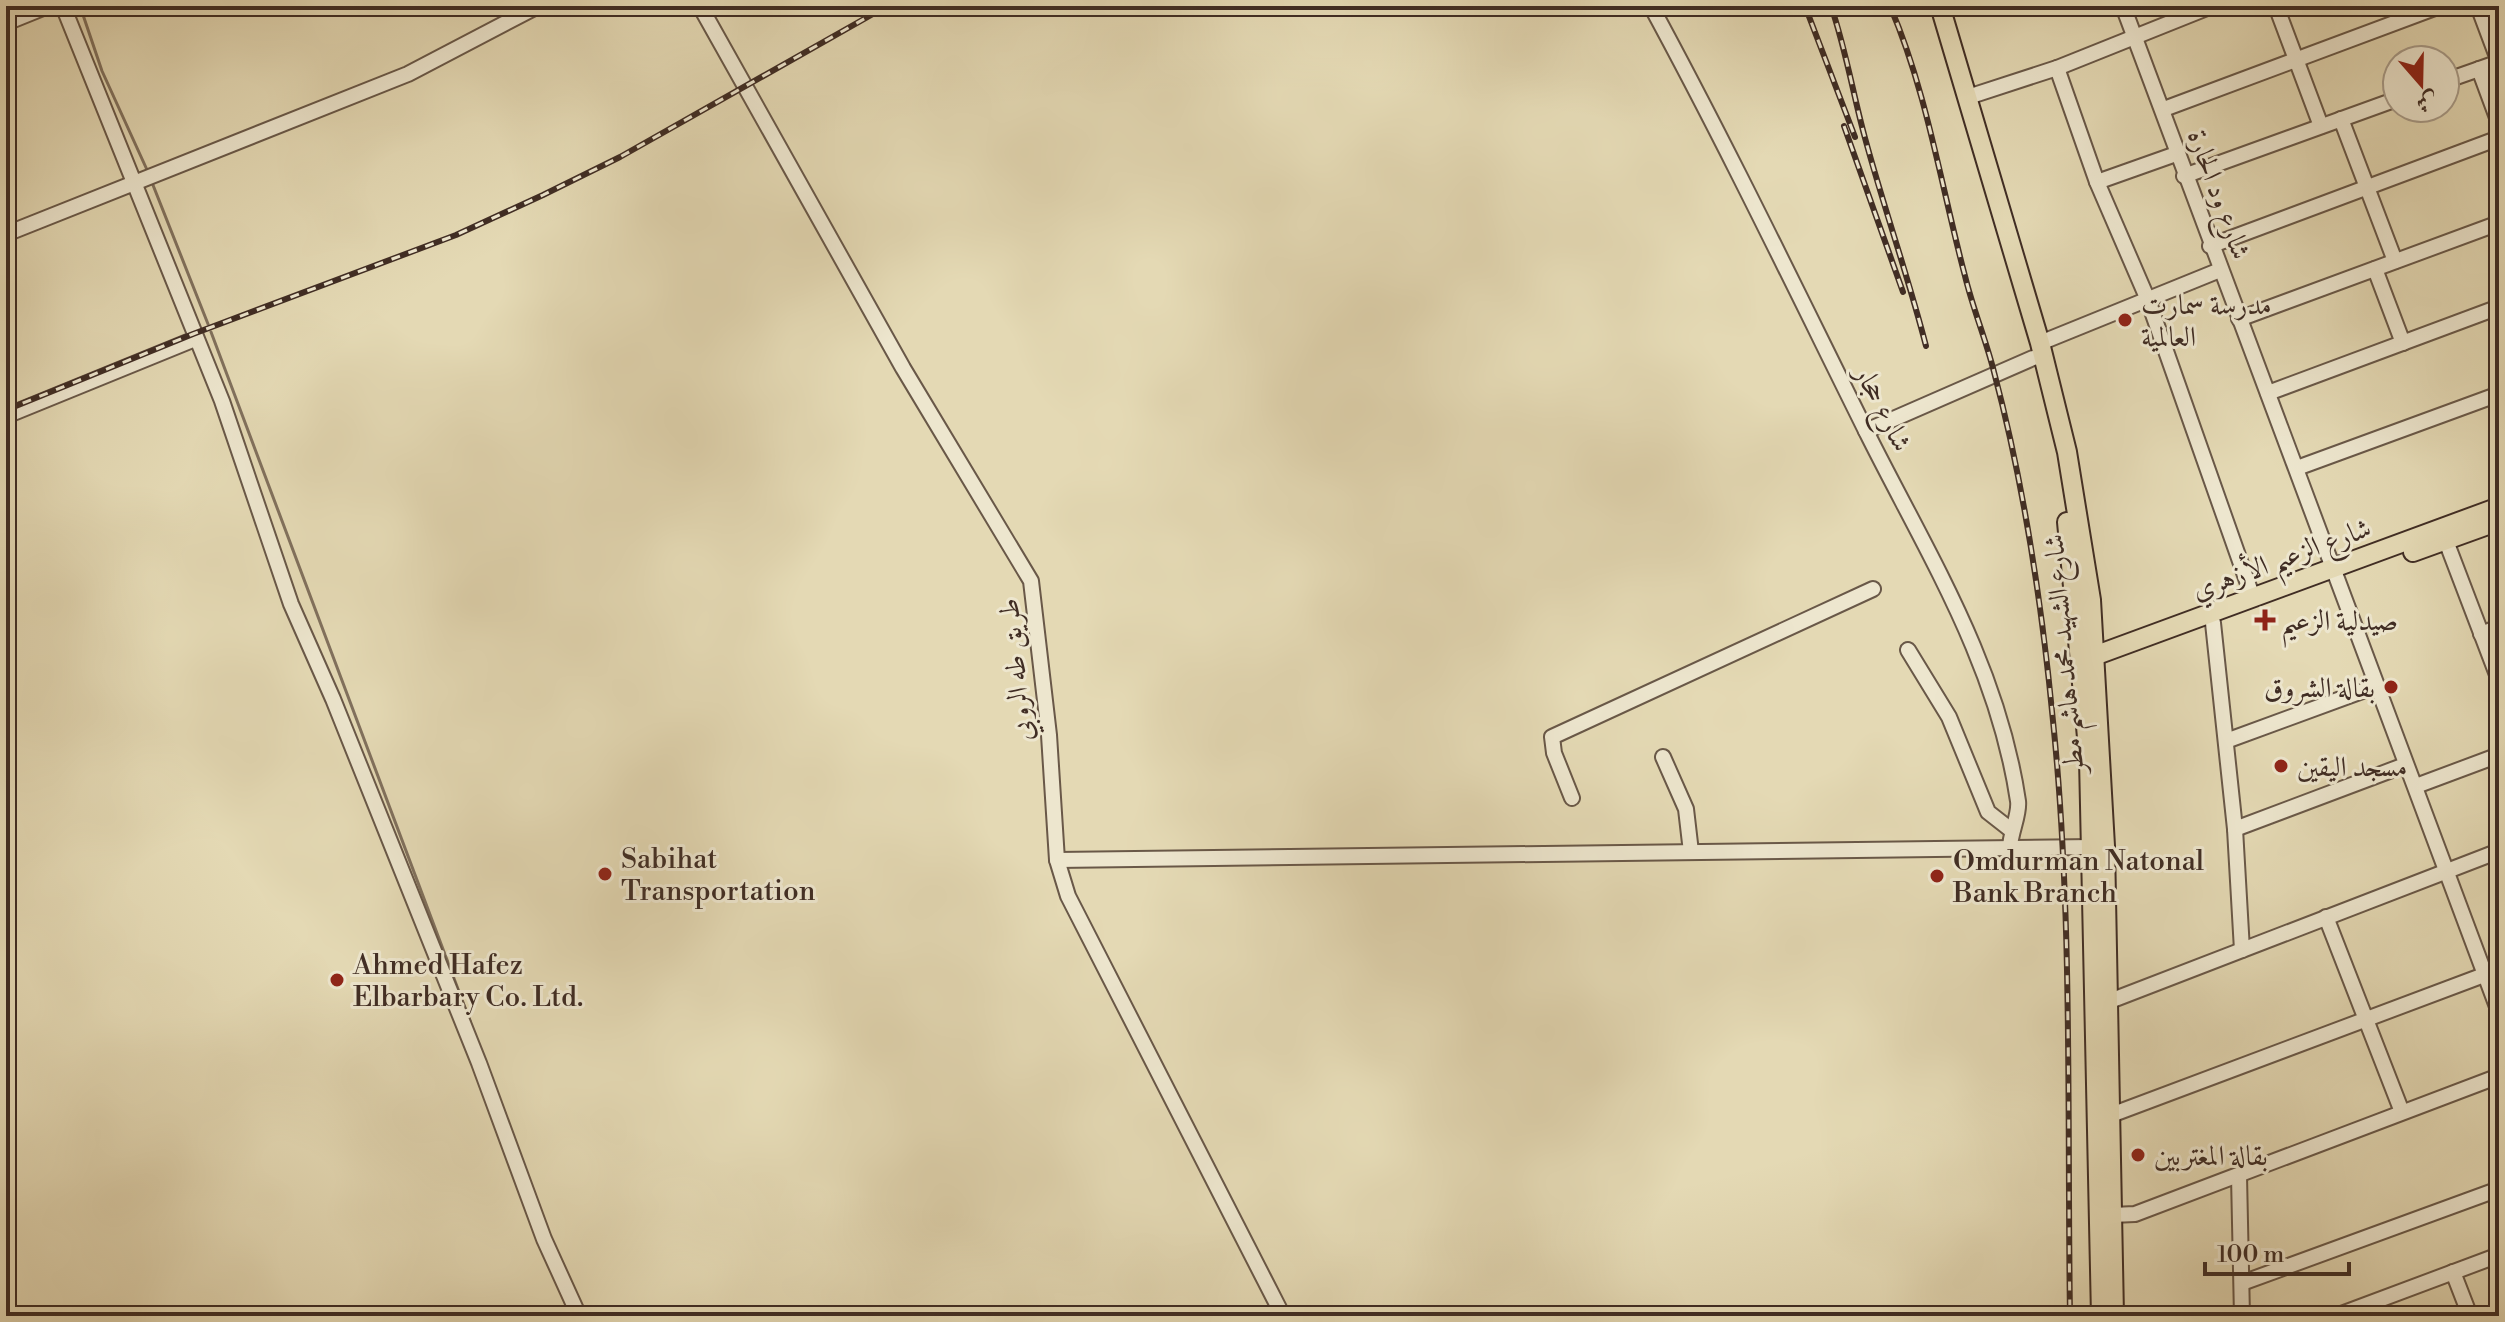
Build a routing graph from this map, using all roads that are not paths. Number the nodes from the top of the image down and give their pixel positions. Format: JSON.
{"nodes":[{"id":1,"x":48,"y":6,"type":"edge"},
{"id":2,"x":63,"y":6,"type":"edge"},
{"id":3,"x":538,"y":6,"type":"edge"},
{"id":4,"x":700,"y":6,"type":"edge"},
{"id":5,"x":1651,"y":6,"type":"edge"},
{"id":6,"x":1927,"y":6,"type":"edge"},
{"id":7,"x":1940,"y":6,"type":"edge"},
{"id":8,"x":2123,"y":6,"type":"edge"},
{"id":9,"x":2212,"y":6,"type":"edge"},
{"id":10,"x":2276,"y":6,"type":"edge"},
{"id":11,"x":2440,"y":6,"type":"edge"},
{"id":12,"x":2478,"y":6,"type":"edge"},
{"id":13,"x":6,"y":23,"type":"edge"},
{"id":14,"x":2134,"y":35,"type":"junction"},
{"id":15,"x":2296,"y":59,"type":"junction"},
{"id":16,"x":2057,"y":68,"type":"junction"},
{"id":17,"x":2479,"y":69,"type":"junction"},
{"id":18,"x":2461,"y":75,"type":"edge"},
{"id":19,"x":1968,"y":97,"type":"junction"},
{"id":20,"x":2381,"y":105,"type":"edge"},
{"id":21,"x":2164,"y":109,"type":"junction"},
{"id":22,"x":2341,"y":119,"type":"junction"},
{"id":23,"x":2499,"y":123,"type":"edge"},
{"id":24,"x":2321,"y":126,"type":"junction"},
{"id":25,"x":2499,"y":138,"type":"edge"},
{"id":26,"x":2176,"y":154,"type":"junction"},
{"id":27,"x":2184,"y":176,"type":"junction"},
{"id":28,"x":144,"y":179,"type":"junction"},
{"id":29,"x":2097,"y":182,"type":"junction"},
{"id":30,"x":2367,"y":188,"type":"junction"},
{"id":31,"x":2499,"y":223,"type":"edge"},
{"id":32,"x":6,"y":234,"type":"edge"},
{"id":33,"x":2210,"y":246,"type":"junction"},
{"id":34,"x":2395,"y":261,"type":"junction"},
{"id":35,"x":2375,"y":269,"type":"junction"},
{"id":36,"x":2220,"y":270,"type":"junction"},
{"id":37,"x":2148,"y":300,"type":"junction"},
{"id":38,"x":2499,"y":307,"type":"edge"},
{"id":39,"x":2239,"y":319,"type":"junction"},
{"id":40,"x":195,"y":339,"type":"junction"},
{"id":41,"x":2403,"y":343,"type":"junction"},
{"id":42,"x":2036,"y":351,"type":"junction"},
{"id":43,"x":2268,"y":393,"type":"junction"},
{"id":44,"x":2499,"y":394,"type":"edge"},
{"id":45,"x":6,"y":416,"type":"edge"},
{"id":46,"x":1866,"y":431,"type":"junction"},
{"id":47,"x":2297,"y":468,"type":"junction"},
{"id":48,"x":2499,"y":507,"type":"edge"},
{"id":49,"x":2499,"y":521,"type":"edge"},
{"id":50,"x":2446,"y":541,"type":"junction"},
{"id":51,"x":2335,"y":574,"type":"junction"},
{"id":52,"x":1873,"y":589,"type":"dead end"},
{"id":53,"x":2253,"y":598,"type":"junction"},
{"id":54,"x":2213,"y":623,"type":"junction"},
{"id":55,"x":2499,"y":627,"type":"edge"},
{"id":56,"x":2481,"y":634,"type":"junction"},
{"id":57,"x":1908,"y":650,"type":"dead end"},
{"id":58,"x":2088,"y":662,"type":"junction"},
{"id":59,"x":2499,"y":680,"type":"edge"},
{"id":60,"x":2376,"y":686,"type":"junction"},
{"id":61,"x":2226,"y":741,"type":"junction"},
{"id":62,"x":2499,"y":755,"type":"edge"},
{"id":63,"x":1663,"y":757,"type":"dead end"},
{"id":64,"x":2405,"y":765,"type":"junction"},
{"id":65,"x":2416,"y":786,"type":"junction"},
{"id":66,"x":1572,"y":798,"type":"dead end"},
{"id":67,"x":2235,"y":829,"type":"junction"},
{"id":68,"x":2011,"y":830,"type":"junction"},
{"id":69,"x":2092,"y":847,"type":"junction"},
{"id":70,"x":2010,"y":848,"type":"junction"},
{"id":71,"x":2499,"y":851,"type":"edge"},
{"id":72,"x":1691,"y":852,"type":"junction"},
{"id":73,"x":1057,"y":860,"type":"junction"},
{"id":74,"x":2444,"y":871,"type":"junction"},
{"id":75,"x":2326,"y":917,"type":"junction"},
{"id":76,"x":2242,"y":950,"type":"junction"},
{"id":77,"x":2484,"y":975,"type":"junction"},
{"id":78,"x":2110,"y":1001,"type":"junction"},
{"id":79,"x":2499,"y":1012,"type":"edge"},
{"id":80,"x":2368,"y":1018,"type":"junction"},
{"id":81,"x":2499,"y":1076,"type":"edge"},
{"id":82,"x":2402,"y":1112,"type":"junction"},
{"id":83,"x":2111,"y":1115,"type":"junction"},
{"id":84,"x":2239,"y":1176,"type":"junction"},
{"id":85,"x":2499,"y":1189,"type":"edge"},
{"id":86,"x":2112,"y":1215,"type":"junction"},
{"id":87,"x":2499,"y":1255,"type":"edge"},
{"id":88,"x":2453,"y":1272,"type":"junction"},
{"id":89,"x":2242,"y":1283,"type":"junction"},
{"id":90,"x":2345,"y":1315,"type":"edge"},
{"id":91,"x":579,"y":1316,"type":"edge"},
{"id":92,"x":1283,"y":1316,"type":"edge"},
{"id":93,"x":2101,"y":1316,"type":"edge"},
{"id":94,"x":2114,"y":1316,"type":"edge"},
{"id":95,"x":2242,"y":1316,"type":"edge"},
{"id":96,"x":2470,"y":1316,"type":"edge"}],
"edges":[{"from":1,"to":13,"type":"street"},
{"from":2,"to":28,"type":"street"},
{"from":3,"to":28,"type":"street"},
{"from":4,"to":73,"type":"street","name":"طريق طه الروبي"},
{"from":5,"to":46,"type":"street","name":"شارع حجار"},
{"from":6,"to":42,"type":"main road","name":"شارع الشهيد محمد هاشم مطر"},
{"from":7,"to":19,"type":"main road","name":"شارع الشهيد محمد هاشم مطر"},
{"from":8,"to":14,"type":"street","name":"شارع ود الحارة"},
{"from":9,"to":14,"type":"street"},
{"from":10,"to":15,"type":"street"},
{"from":11,"to":15,"type":"street"},
{"from":12,"to":17,"type":"street"},
{"from":14,"to":16,"type":"street"},
{"from":14,"to":21,"type":"street","name":"شارع ود الحارة"},
{"from":15,"to":21,"type":"street"},
{"from":15,"to":24,"type":"street"},
{"from":16,"to":19,"type":"street"},
{"from":16,"to":29,"type":"street"},
{"from":17,"to":18,"type":"street"},
{"from":17,"to":23,"type":"street"},
{"from":19,"to":42,"type":"main road","name":"شارع الشهيد محمد هاشم مطر"},
{"from":20,"to":22,"type":"street"},
{"from":21,"to":26,"type":"street","name":"شارع ود الحارة"},
{"from":22,"to":24,"type":"street"},
{"from":22,"to":30,"type":"street"},
{"from":24,"to":27,"type":"street"},
{"from":25,"to":30,"type":"street"},
{"from":26,"to":27,"type":"street","name":"شارع ود الحارة"},
{"from":26,"to":29,"type":"street"},
{"from":27,"to":33,"type":"street","name":"شارع ود الحارة"},
{"from":28,"to":32,"type":"street"},
{"from":28,"to":40,"type":"street"},
{"from":29,"to":37,"type":"street"},
{"from":30,"to":33,"type":"street"},
{"from":30,"to":34,"type":"street"},
{"from":31,"to":34,"type":"street"},
{"from":33,"to":36,"type":"street","name":"شارع ود الحارة"},
{"from":34,"to":35,"type":"street"},
{"from":35,"to":39,"type":"street"},
{"from":35,"to":41,"type":"street"},
{"from":36,"to":37,"type":"street"},
{"from":36,"to":39,"type":"street","name":"شارع ود الحارة"},
{"from":37,"to":42,"type":"street"},
{"from":37,"to":53,"type":"street"},
{"from":38,"to":41,"type":"street"},
{"from":39,"to":43,"type":"street","name":"شارع ود الحارة"},
{"from":40,"to":45,"type":"street"},
{"from":40,"to":91,"type":"street"},
{"from":41,"to":43,"type":"street"},
{"from":42,"to":46,"type":"street"},
{"from":42,"to":58,"type":"main road","name":"شارع الشهيد محمد هاشم مطر"},
{"from":43,"to":47,"type":"street","name":"شارع ود الحارة"},
{"from":44,"to":47,"type":"street"},
{"from":46,"to":68,"type":"street","name":"شارع حجار"},
{"from":47,"to":51,"type":"street","name":"شارع ود الحارة"},
{"from":48,"to":51,"type":"main road","name":"شارع الزعيم الأزهري"},
{"from":49,"to":50,"type":"main road","name":"شارع الزعيم الأزهري"},
{"from":50,"to":51,"type":"main road","name":"شارع الزعيم الأزهري"},
{"from":50,"to":56,"type":"street"},
{"from":51,"to":53,"type":"main road","name":"شارع الزعيم الأزهري"},
{"from":51,"to":54,"type":"main road","name":"شارع الزعيم الأزهري"},
{"from":51,"to":60,"type":"street","name":"شارع ود الحارة"},
{"from":52,"to":66,"type":"street"},
{"from":53,"to":58,"type":"main road","name":"شارع الزعيم الأزهري"},
{"from":54,"to":58,"type":"main road","name":"شارع الزعيم الأزهري"},
{"from":54,"to":61,"type":"street"},
{"from":55,"to":56,"type":"street"},
{"from":56,"to":59,"type":"street"},
{"from":57,"to":68,"type":"street"},
{"from":58,"to":69,"type":"main road","name":"شارع الشهيد محمد هاشم مطر"},
{"from":58,"to":78,"type":"main road","name":"شارع الشهيد محمد هاشم مطر"},
{"from":60,"to":61,"type":"street"},
{"from":60,"to":64,"type":"street","name":"شارع ود الحارة"},
{"from":61,"to":67,"type":"street"},
{"from":62,"to":65,"type":"street"},
{"from":63,"to":72,"type":"street"},
{"from":64,"to":65,"type":"street","name":"شارع ود الحارة"},
{"from":64,"to":67,"type":"street"},
{"from":65,"to":74,"type":"street","name":"شارع ود الحارة"},
{"from":67,"to":76,"type":"street"},
{"from":68,"to":70,"type":"street","name":"شارع حجار"},
{"from":69,"to":70,"type":"street"},
{"from":69,"to":93,"type":"main road","name":"شارع الشهيد محمد هاشم مطر"},
{"from":70,"to":72,"type":"street"},
{"from":71,"to":74,"type":"street"},
{"from":72,"to":73,"type":"street"},
{"from":73,"to":92,"type":"street","name":"طريق طه الروبي"},
{"from":74,"to":75,"type":"street"},
{"from":74,"to":77,"type":"street","name":"شارع ود الحارة"},
{"from":75,"to":76,"type":"street"},
{"from":75,"to":80,"type":"street"},
{"from":76,"to":78,"type":"street"},
{"from":77,"to":79,"type":"street","name":"شارع ود الحارة"},
{"from":77,"to":80,"type":"street"},
{"from":78,"to":83,"type":"main road","name":"شارع الشهيد محمد هاشم مطر"},
{"from":80,"to":82,"type":"street"},
{"from":80,"to":83,"type":"street"},
{"from":81,"to":82,"type":"street"},
{"from":82,"to":84,"type":"street"},
{"from":83,"to":86,"type":"main road","name":"شارع الشهيد محمد هاشم مطر"},
{"from":84,"to":86,"type":"street"},
{"from":84,"to":89,"type":"street"},
{"from":85,"to":89,"type":"street"},
{"from":86,"to":94,"type":"main road","name":"شارع الشهيد محمد هاشم مطر"},
{"from":87,"to":88,"type":"street"},
{"from":88,"to":90,"type":"street"},
{"from":88,"to":96,"type":"street"},
{"from":89,"to":95,"type":"street"}]}
